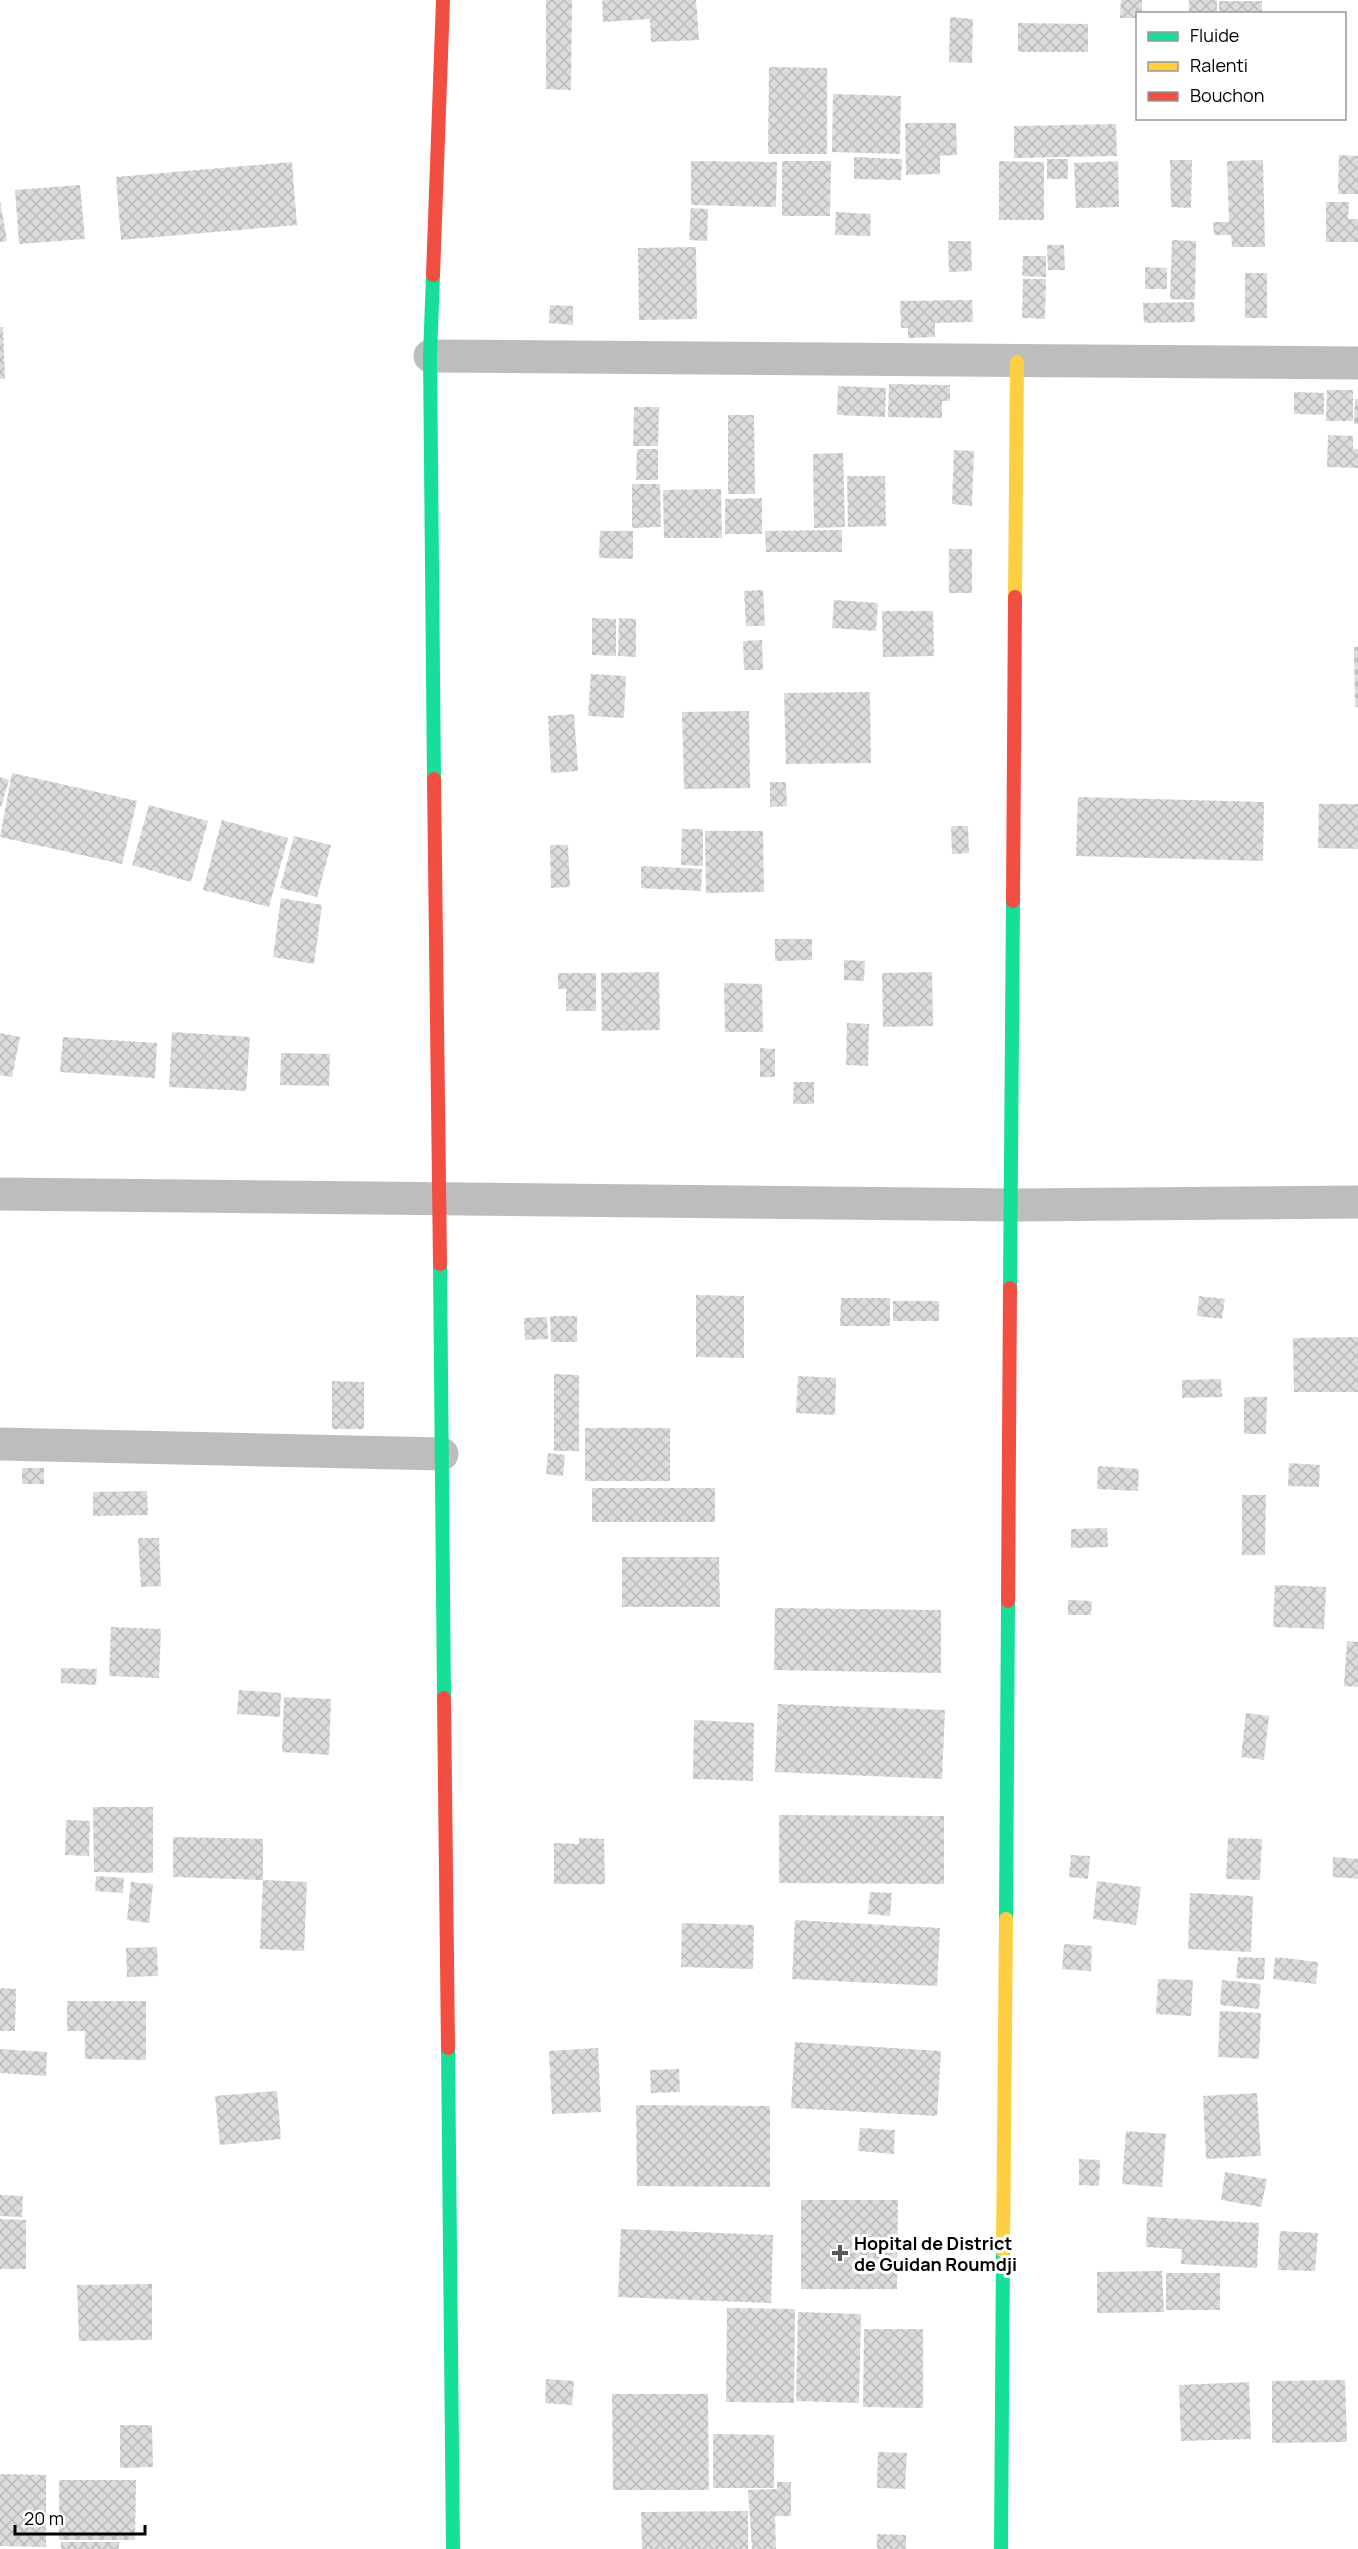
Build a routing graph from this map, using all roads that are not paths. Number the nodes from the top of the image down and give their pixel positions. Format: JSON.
{"nodes":[{"id":1,"x":443,"y":0,"type":"edge"},
{"id":2,"x":430,"y":356,"type":"junction"},
{"id":3,"x":1017,"y":362,"type":"junction"},
{"id":4,"x":1358,"y":363,"type":"edge"},
{"id":5,"x":0,"y":1194,"type":"edge"},
{"id":6,"x":439,"y":1200,"type":"junction"},
{"id":7,"x":1358,"y":1202,"type":"edge"},
{"id":8,"x":1012,"y":1205,"type":"junction"},
{"id":9,"x":0,"y":1444,"type":"edge"},
{"id":10,"x":442,"y":1454,"type":"junction"},
{"id":11,"x":453,"y":2549,"type":"edge"},
{"id":12,"x":1001,"y":2549,"type":"edge"}],
"edges":[{"from":1,"to":2,"type":"street"},
{"from":2,"to":3,"type":"street"},
{"from":2,"to":6,"type":"street"},
{"from":3,"to":4,"type":"street"},
{"from":3,"to":8,"type":"street"},
{"from":5,"to":6,"type":"street"},
{"from":6,"to":8,"type":"street"},
{"from":6,"to":10,"type":"street"},
{"from":7,"to":8,"type":"street"},
{"from":8,"to":12,"type":"street"},
{"from":9,"to":10,"type":"street"},
{"from":10,"to":11,"type":"street"}]}
